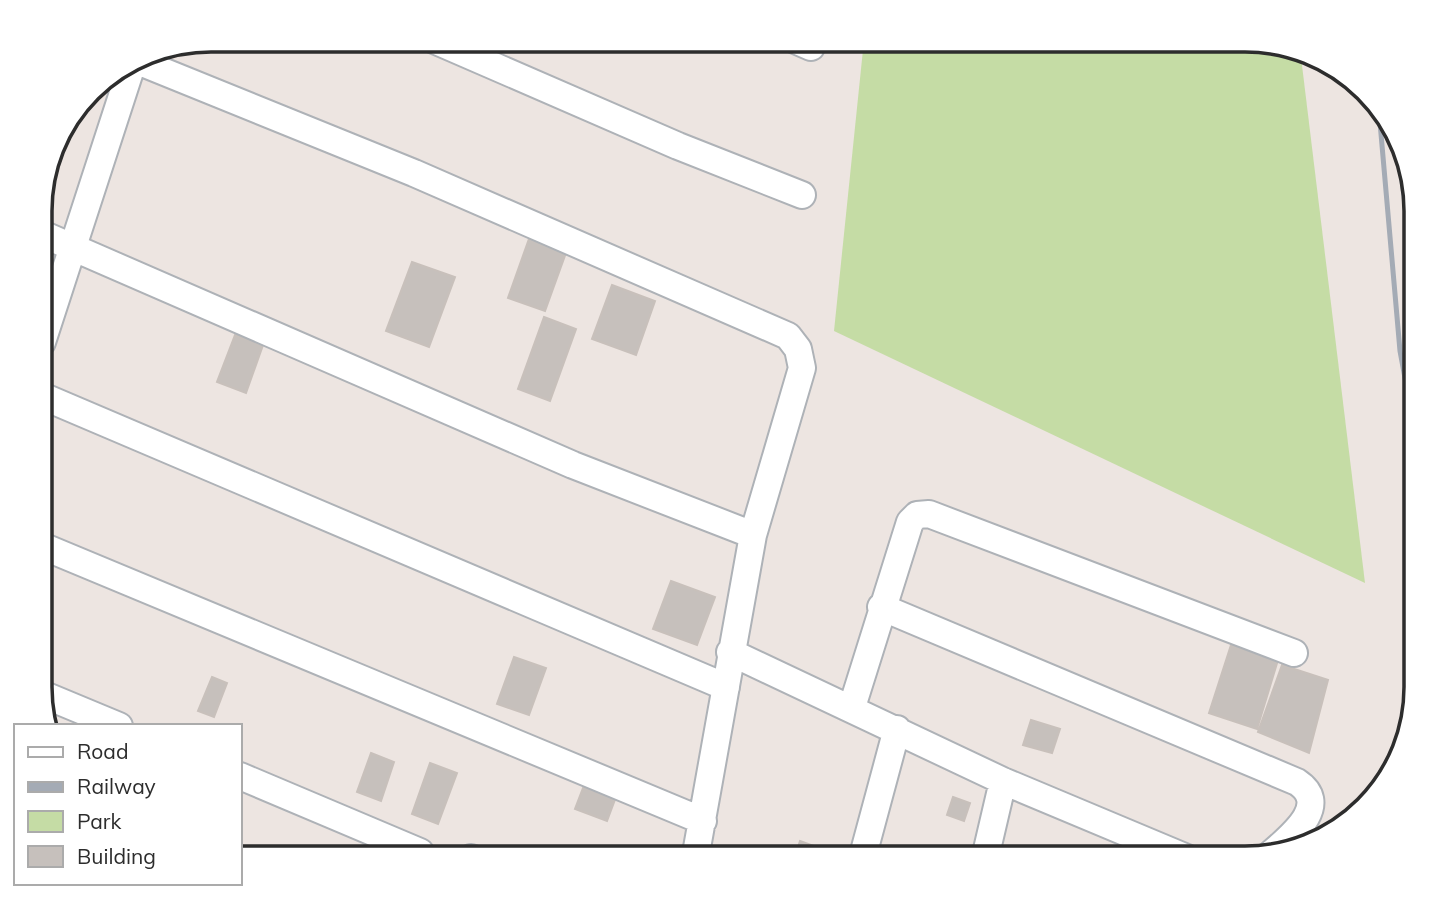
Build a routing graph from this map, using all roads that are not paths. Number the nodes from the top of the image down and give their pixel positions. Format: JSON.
{"nodes":[{"id":1,"x":462,"y":52,"type":"edge"},
{"id":2,"x":148,"y":67,"type":"edge"},
{"id":3,"x":129,"y":76,"type":"edge"},
{"id":4,"x":802,"y":195,"type":"dead end"},
{"id":5,"x":52,"y":239,"type":"edge"},
{"id":6,"x":73,"y":248,"type":"junction"},
{"id":7,"x":52,"y":312,"type":"edge"},
{"id":8,"x":52,"y":400,"type":"edge"},
{"id":9,"x":753,"y":535,"type":"junction"},
{"id":10,"x":52,"y":550,"type":"edge"},
{"id":11,"x":881,"y":607,"type":"junction"},
{"id":12,"x":730,"y":652,"type":"junction"},
{"id":13,"x":1294,"y":653,"type":"dead end"},
{"id":14,"x":726,"y":687,"type":"junction"},
{"id":15,"x":53,"y":699,"type":"edge"},
{"id":16,"x":852,"y":707,"type":"junction"},
{"id":17,"x":114,"y":724,"type":"edge"},
{"id":18,"x":897,"y":729,"type":"junction"},
{"id":19,"x":242,"y":777,"type":"edge"},
{"id":20,"x":1003,"y":781,"type":"junction"},
{"id":21,"x":703,"y":821,"type":"junction"},
{"id":22,"x":1287,"y":840,"type":"edge"},
{"id":23,"x":406,"y":846,"type":"edge"},
{"id":24,"x":698,"y":846,"type":"edge"},
{"id":25,"x":866,"y":846,"type":"edge"},
{"id":26,"x":988,"y":846,"type":"edge"},
{"id":27,"x":1158,"y":846,"type":"edge"}],
"edges":[{"from":1,"to":4,"type":"street"},
{"from":2,"to":9,"type":"street"},
{"from":3,"to":6,"type":"street"},
{"from":5,"to":6,"type":"street"},
{"from":6,"to":7,"type":"street"},
{"from":6,"to":9,"type":"street"},
{"from":8,"to":14,"type":"street"},
{"from":9,"to":12,"type":"street"},
{"from":10,"to":21,"type":"street"},
{"from":11,"to":13,"type":"street"},
{"from":11,"to":16,"type":"street"},
{"from":11,"to":22,"type":"street"},
{"from":12,"to":14,"type":"street"},
{"from":12,"to":16,"type":"street"},
{"from":14,"to":21,"type":"street"},
{"from":15,"to":17,"type":"street"},
{"from":16,"to":18,"type":"street"},
{"from":18,"to":20,"type":"street"},
{"from":18,"to":25,"type":"street"},
{"from":19,"to":23,"type":"street"},
{"from":20,"to":26,"type":"street"},
{"from":20,"to":27,"type":"street"},
{"from":21,"to":24,"type":"street"}]}
